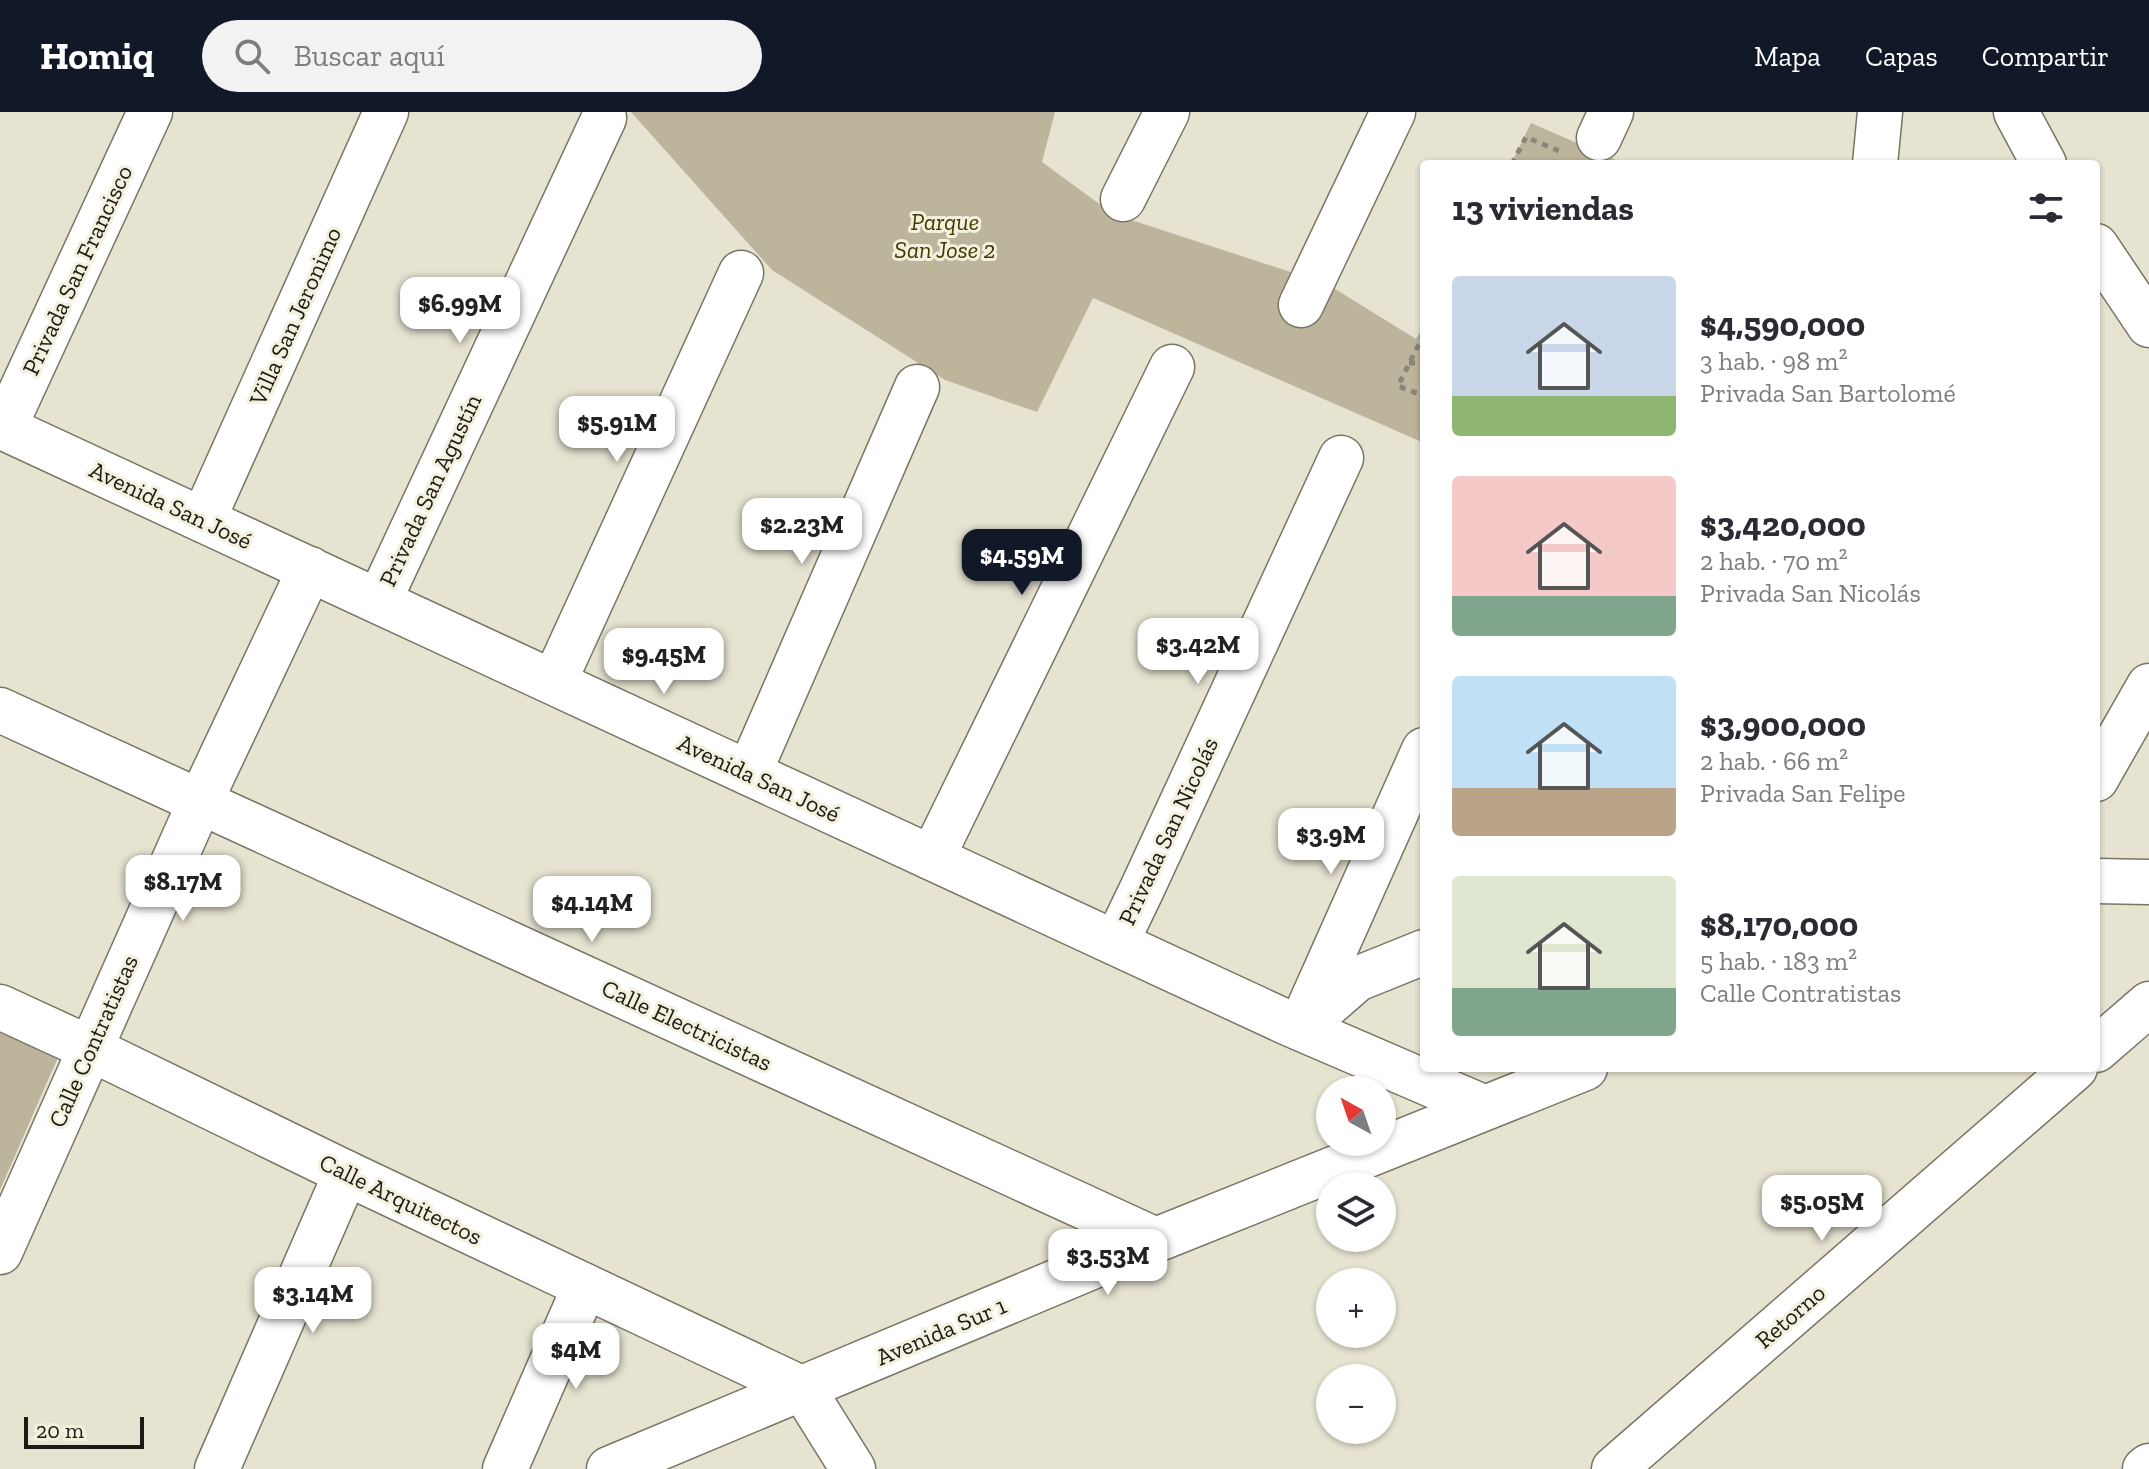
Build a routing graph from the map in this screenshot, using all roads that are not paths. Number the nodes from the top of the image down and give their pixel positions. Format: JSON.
{"nodes":[{"id":1,"x":150,"y":112,"type":"edge"},
{"id":2,"x":386,"y":112,"type":"edge"},
{"id":3,"x":1167,"y":112,"type":"edge"},
{"id":4,"x":1393,"y":112,"type":"edge"},
{"id":5,"x":1880,"y":112,"type":"edge"},
{"id":6,"x":2016,"y":112,"type":"edge"},
{"id":7,"x":604,"y":118,"type":"dead end"},
{"id":8,"x":1875,"y":160,"type":"edge"},
{"id":9,"x":2042,"y":160,"type":"edge"},
{"id":10,"x":1123,"y":199,"type":"dead end"},
{"id":11,"x":2100,"y":252,"type":"edge"},
{"id":12,"x":741,"y":273,"type":"dead end"},
{"id":13,"x":1301,"y":305,"type":"dead end"},
{"id":14,"x":2149,"y":325,"type":"edge"},
{"id":15,"x":1172,"y":367,"type":"dead end"},
{"id":16,"x":917,"y":387,"type":"dead end"},
{"id":17,"x":2,"y":427,"type":"edge"},
{"id":18,"x":1341,"y":458,"type":"dead end"},
{"id":19,"x":203,"y":520,"type":"junction"},
{"id":20,"x":310,"y":569,"type":"junction"},
{"id":21,"x":379,"y":601,"type":"junction"},
{"id":22,"x":554,"y":682,"type":"junction"},
{"id":23,"x":2149,"y":686,"type":"edge"},
{"id":24,"x":0,"y":710,"type":"edge"},
{"id":25,"x":1420,"y":759,"type":"edge"},
{"id":26,"x":2100,"y":772,"type":"edge"},
{"id":27,"x":749,"y":773,"type":"junction"},
{"id":28,"x":200,"y":802,"type":"junction"},
{"id":29,"x":932,"y":858,"type":"junction"},
{"id":30,"x":2100,"y":881,"type":"edge"},
{"id":31,"x":2149,"y":882,"type":"edge"},
{"id":32,"x":1116,"y":943,"type":"junction"},
{"id":33,"x":1420,"y":954,"type":"edge"},
{"id":34,"x":2149,"y":1004,"type":"edge"},
{"id":35,"x":0,"y":1007,"type":"edge"},
{"id":36,"x":1300,"y":1028,"type":"junction"},
{"id":37,"x":2100,"y":1047,"type":"edge"},
{"id":38,"x":89,"y":1048,"type":"junction"},
{"id":39,"x":1575,"y":1072,"type":"edge"},
{"id":40,"x":2070,"y":1072,"type":"edge"},
{"id":41,"x":1483,"y":1107,"type":"junction"},
{"id":42,"x":346,"y":1173,"type":"junction"},
{"id":43,"x":1156,"y":1240,"type":"junction"},
{"id":44,"x":0,"y":1252,"type":"edge"},
{"id":45,"x":585,"y":1286,"type":"junction"},
{"id":46,"x":803,"y":1389,"type":"junction"},
{"id":47,"x":217,"y":1469,"type":"edge"},
{"id":48,"x":505,"y":1469,"type":"edge"},
{"id":49,"x":609,"y":1469,"type":"edge"},
{"id":50,"x":853,"y":1469,"type":"edge"},
{"id":51,"x":1614,"y":1469,"type":"edge"}],
"edges":[{"from":1,"to":17,"type":"street","name":"Privada San Francisco"},
{"from":2,"to":19,"type":"street","name":"Villa San Jeronimo"},
{"from":3,"to":10,"type":"street"},
{"from":4,"to":13,"type":"street"},
{"from":5,"to":8,"type":"street"},
{"from":6,"to":9,"type":"street"},
{"from":7,"to":21,"type":"street","name":"Privada San Agustín"},
{"from":11,"to":14,"type":"street"},
{"from":12,"to":22,"type":"street"},
{"from":15,"to":29,"type":"street"},
{"from":16,"to":27,"type":"street"},
{"from":17,"to":19,"type":"street","name":"Avenida San José"},
{"from":18,"to":32,"type":"street","name":"Privada San Nicolás"},
{"from":19,"to":20,"type":"street","name":"Avenida San José"},
{"from":20,"to":21,"type":"street","name":"Avenida San José"},
{"from":20,"to":28,"type":"street","name":"Calle Contratistas"},
{"from":21,"to":22,"type":"street","name":"Avenida San José"},
{"from":22,"to":27,"type":"street","name":"Avenida San José"},
{"from":23,"to":26,"type":"street"},
{"from":24,"to":28,"type":"street","name":"Calle Electricistas"},
{"from":25,"to":36,"type":"street"},
{"from":27,"to":29,"type":"street","name":"Avenida San José"},
{"from":28,"to":38,"type":"street","name":"Calle Contratistas"},
{"from":28,"to":43,"type":"street","name":"Calle Electricistas"},
{"from":29,"to":32,"type":"street","name":"Avenida San José"},
{"from":30,"to":31,"type":"street"},
{"from":32,"to":36,"type":"street","name":"Avenida San José"},
{"from":33,"to":36,"type":"street"},
{"from":34,"to":37,"type":"street"},
{"from":35,"to":38,"type":"street","name":"Calle Arquitectos"},
{"from":36,"to":41,"type":"street","name":"Avenida San José"},
{"from":38,"to":42,"type":"street","name":"Calle Arquitectos"},
{"from":38,"to":44,"type":"street","name":"Calle Contratistas"},
{"from":39,"to":41,"type":"street","name":"Avenida Sur 1"},
{"from":40,"to":51,"type":"street","name":"Retorno"},
{"from":41,"to":43,"type":"street","name":"Avenida Sur 1"},
{"from":42,"to":45,"type":"street","name":"Calle Arquitectos"},
{"from":42,"to":47,"type":"street"},
{"from":43,"to":46,"type":"street","name":"Avenida Sur 1"},
{"from":45,"to":46,"type":"street","name":"Calle Arquitectos"},
{"from":45,"to":48,"type":"street"},
{"from":46,"to":49,"type":"street","name":"Avenida Sur 1"},
{"from":46,"to":50,"type":"street"}]}
